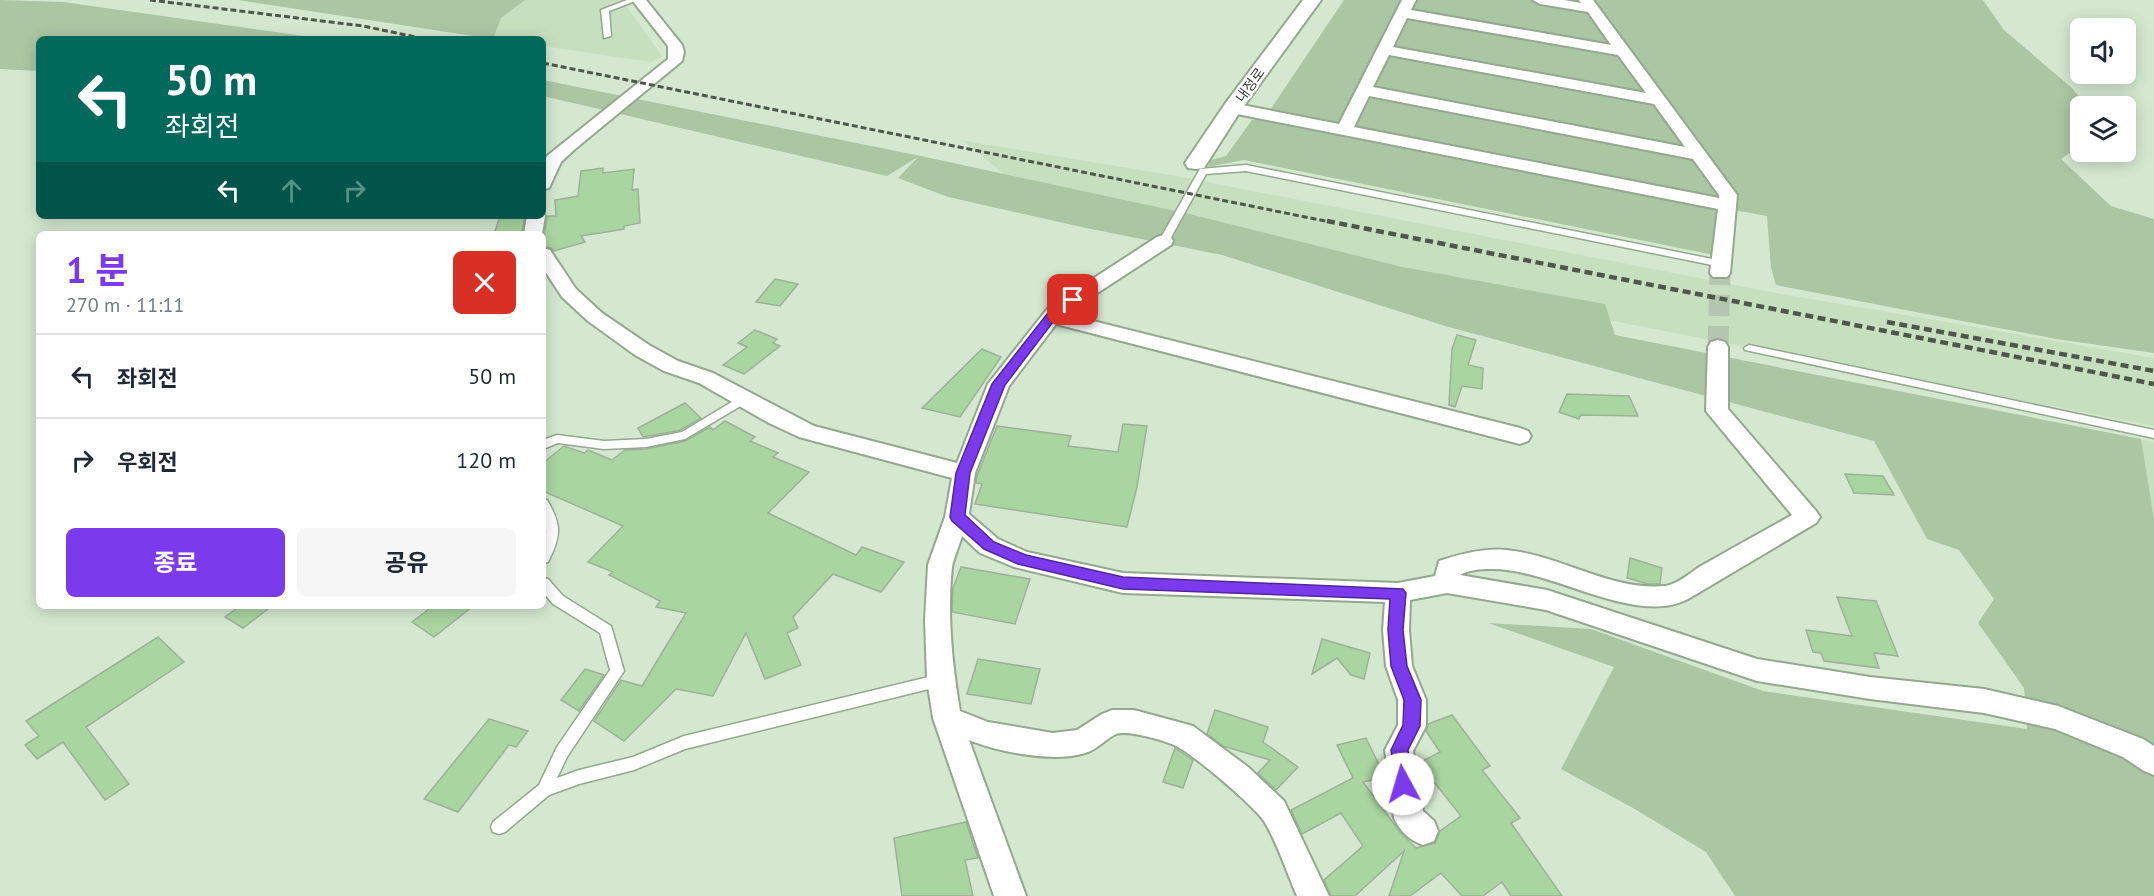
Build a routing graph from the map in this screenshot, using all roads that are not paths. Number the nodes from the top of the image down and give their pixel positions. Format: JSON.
{"nodes":[{"id":1,"x":634,"y":0,"type":"edge"},
{"id":2,"x":639,"y":0,"type":"edge"},
{"id":3,"x":1312,"y":0,"type":"edge"},
{"id":4,"x":1540,"y":0,"type":"edge"},
{"id":5,"x":1589,"y":4,"type":"edge"},
{"id":6,"x":1406,"y":6,"type":"edge"},
{"id":7,"x":607,"y":36,"type":"dead end"},
{"id":8,"x":1384,"y":50,"type":"junction"},
{"id":9,"x":1623,"y":51,"type":"junction"},
{"id":10,"x":1364,"y":90,"type":"junction"},
{"id":11,"x":1658,"y":99,"type":"junction"},
{"id":12,"x":1232,"y":108,"type":"junction"},
{"id":13,"x":1344,"y":130,"type":"junction"},
{"id":14,"x":1699,"y":155,"type":"junction"},
{"id":15,"x":1200,"y":167,"type":"junction"},
{"id":16,"x":546,"y":177,"type":"edge"},
{"id":17,"x":1727,"y":205,"type":"junction"},
{"id":18,"x":1164,"y":241,"type":"joint"},
{"id":19,"x":546,"y":258,"type":"edge"},
{"id":20,"x":1721,"y":268,"type":"joint"},
{"id":21,"x":1051,"y":317,"type":"junction"},
{"id":22,"x":1718,"y":347,"type":"tunnel mouth"},
{"id":23,"x":1749,"y":348,"type":"dead end"},
{"id":24,"x":745,"y":398,"type":"junction"},
{"id":25,"x":2154,"y":434,"type":"edge"},
{"id":26,"x":1520,"y":436,"type":"dead end"},
{"id":27,"x":546,"y":444,"type":"edge"},
{"id":28,"x":963,"y":473,"type":"junction"},
{"id":29,"x":546,"y":508,"type":"edge"},
{"id":30,"x":957,"y":517,"type":"junction"},
{"id":31,"x":546,"y":552,"type":"edge"},
{"id":32,"x":1447,"y":582,"type":"junction"},
{"id":33,"x":546,"y":586,"type":"edge"},
{"id":34,"x":1398,"y":593,"type":"junction"},
{"id":35,"x":941,"y":680,"type":"junction"},
{"id":36,"x":947,"y":718,"type":"junction"},
{"id":37,"x":2154,"y":762,"type":"edge"},
{"id":38,"x":544,"y":790,"type":"junction"},
{"id":39,"x":499,"y":827,"type":"dead end"},
{"id":40,"x":1423,"y":831,"type":"dead end"},
{"id":41,"x":1010,"y":896,"type":"edge"},
{"id":42,"x":1313,"y":896,"type":"edge"}],
"edges":[{"from":1,"to":7,"type":"lane"},
{"from":2,"to":16,"type":"street"},
{"from":3,"to":12,"type":"street","name":"내정로"},
{"from":4,"to":5,"type":"street"},
{"from":5,"to":9,"type":"street"},
{"from":6,"to":8,"type":"street"},
{"from":6,"to":9,"type":"street"},
{"from":8,"to":10,"type":"street"},
{"from":8,"to":11,"type":"street"},
{"from":9,"to":11,"type":"street"},
{"from":10,"to":13,"type":"street"},
{"from":10,"to":14,"type":"street"},
{"from":11,"to":14,"type":"street"},
{"from":12,"to":13,"type":"street"},
{"from":12,"to":15,"type":"street","name":"내정로"},
{"from":13,"to":17,"type":"street"},
{"from":14,"to":17,"type":"street"},
{"from":15,"to":18,"type":"lane"},
{"from":15,"to":20,"type":"lane"},
{"from":17,"to":20,"type":"street"},
{"from":18,"to":21,"type":"street"},
{"from":19,"to":24,"type":"street"},
{"from":21,"to":26,"type":"street"},
{"from":21,"to":28,"type":"street"},
{"from":22,"to":32,"type":"street"},
{"from":23,"to":25,"type":"lane"},
{"from":24,"to":27,"type":"lane"},
{"from":24,"to":28,"type":"street"},
{"from":28,"to":30,"type":"street"},
{"from":29,"to":31,"type":"lane"},
{"from":30,"to":34,"type":"street"},
{"from":30,"to":35,"type":"street"},
{"from":32,"to":34,"type":"street"},
{"from":32,"to":37,"type":"street"},
{"from":33,"to":38,"type":"lane"},
{"from":34,"to":40,"type":"street"},
{"from":35,"to":36,"type":"street"},
{"from":35,"to":38,"type":"lane"},
{"from":36,"to":41,"type":"street"},
{"from":36,"to":42,"type":"street"},
{"from":38,"to":39,"type":"lane"}]}
